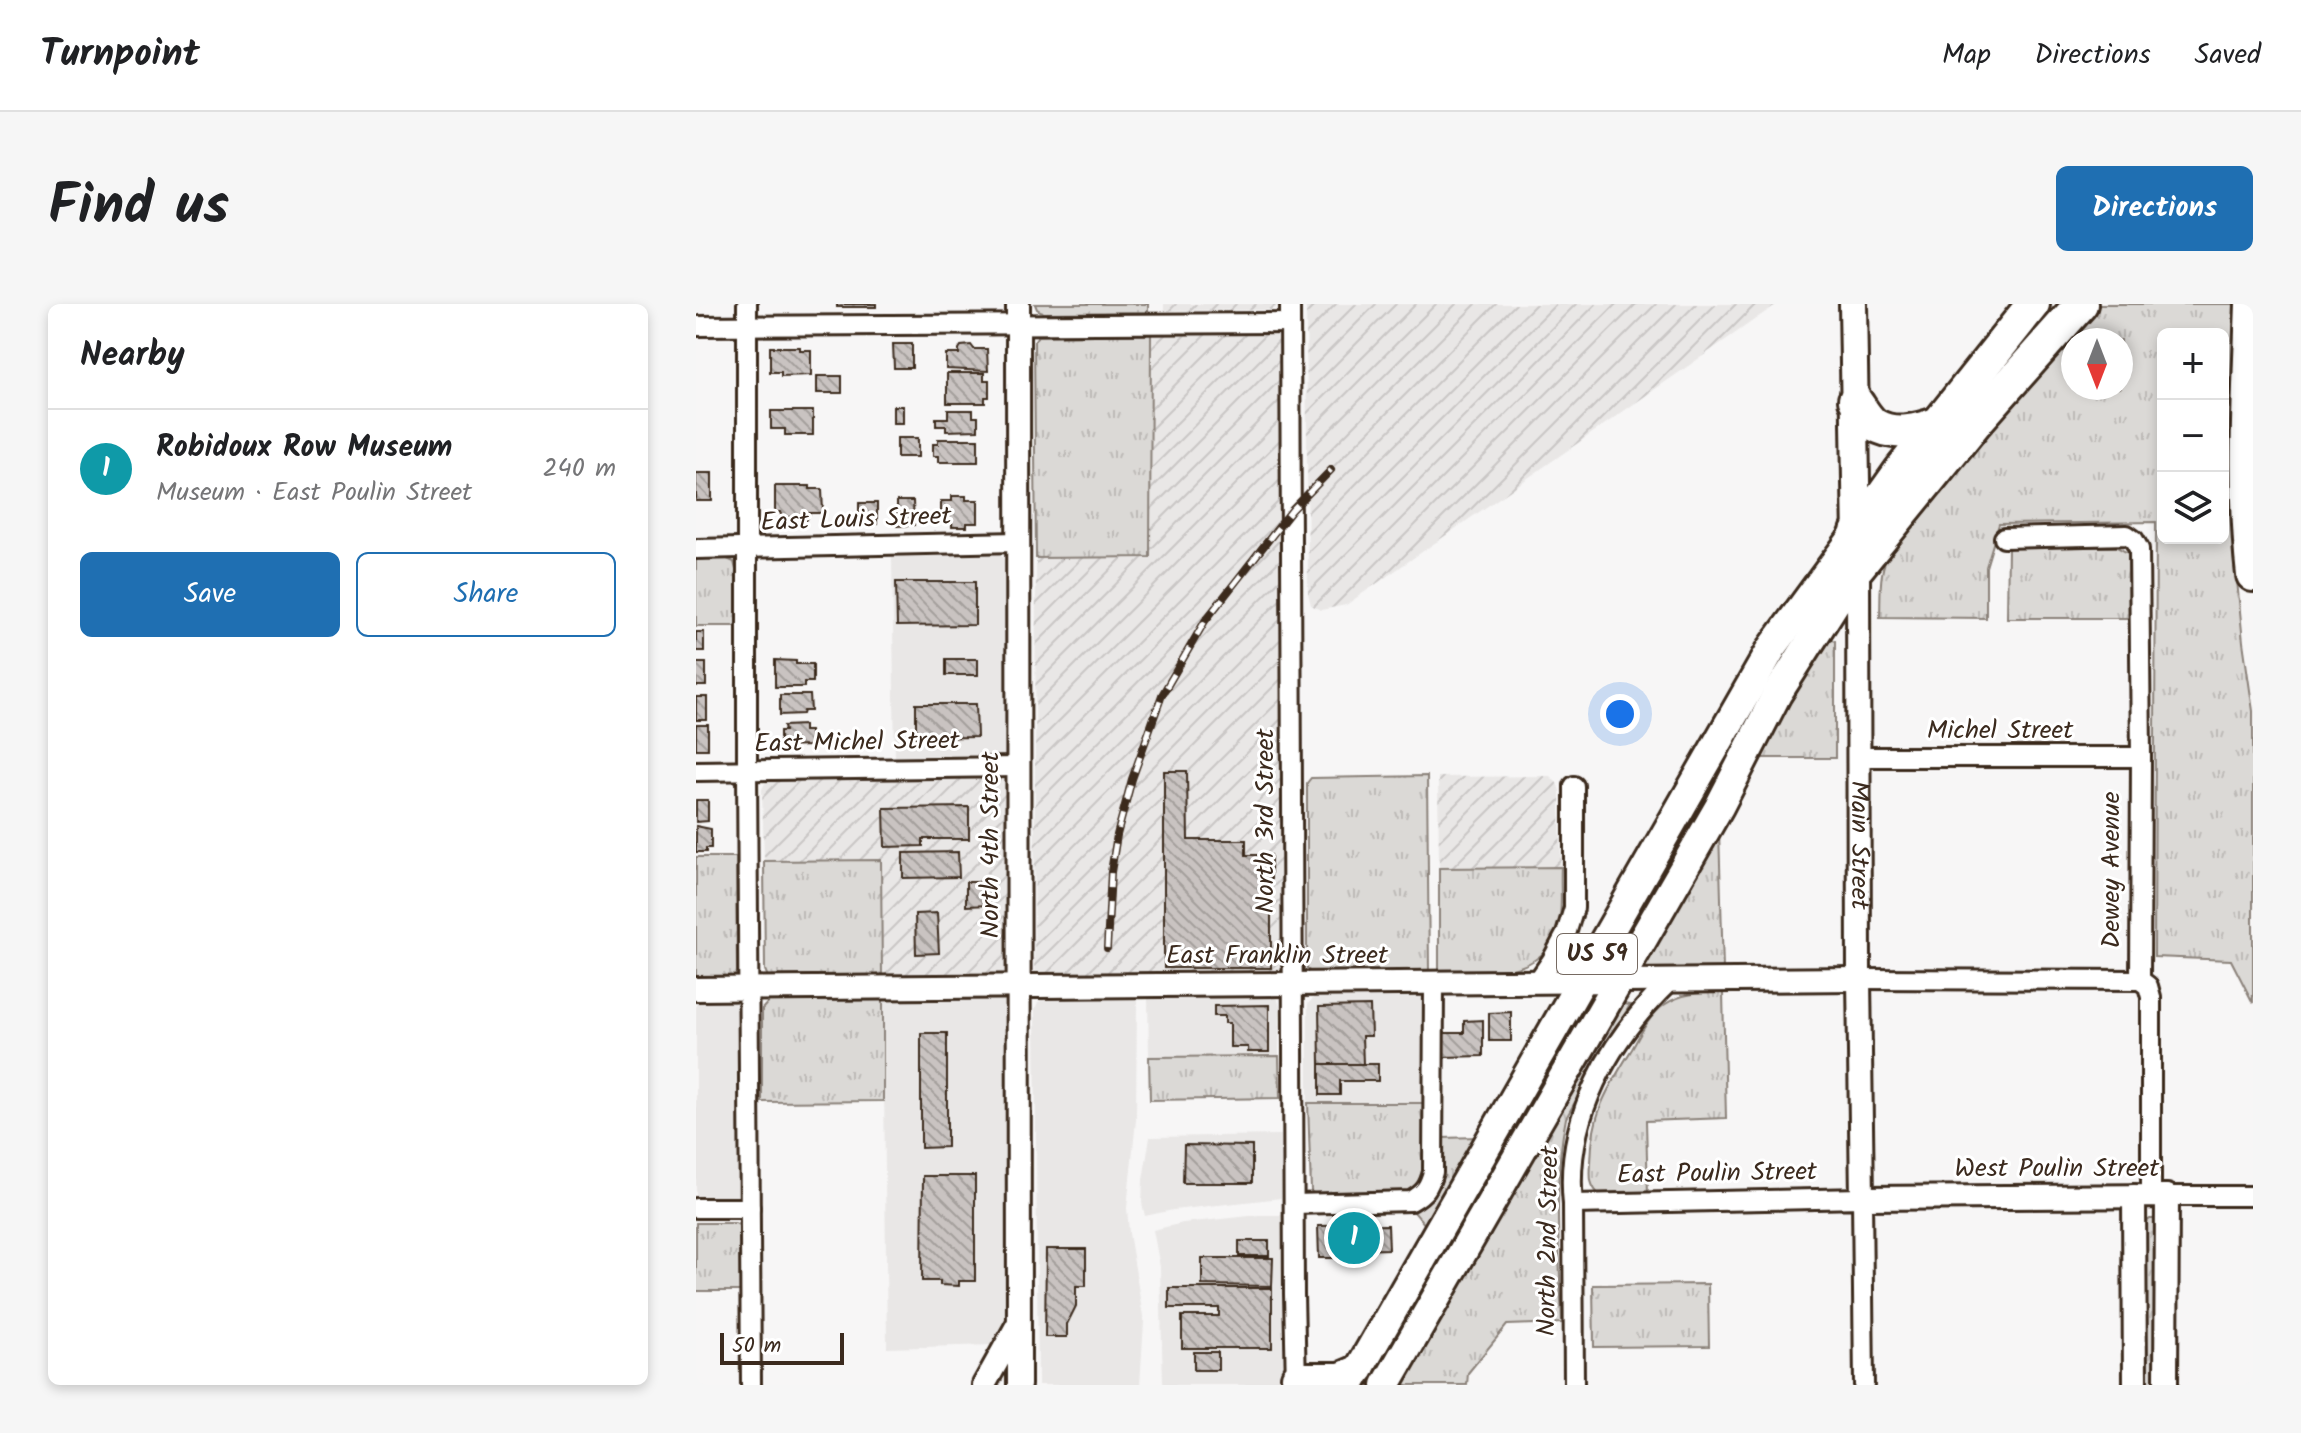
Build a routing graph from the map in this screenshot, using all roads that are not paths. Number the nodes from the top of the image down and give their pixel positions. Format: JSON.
{"nodes":[{"id":1,"x":747,"y":304,"type":"edge"},
{"id":2,"x":1290,"y":304,"type":"edge"},
{"id":3,"x":1853,"y":304,"type":"edge"},
{"id":4,"x":2033,"y":304,"type":"edge"},
{"id":5,"x":2081,"y":304,"type":"edge"},
{"id":6,"x":2252,"y":304,"type":"edge"},
{"id":7,"x":1018,"y":314,"type":"edge"},
{"id":8,"x":1290,"y":323,"type":"junction"},
{"id":9,"x":696,"y":326,"type":"edge"},
{"id":10,"x":747,"y":326,"type":"junction"},
{"id":11,"x":1855,"y":400,"type":"junction"},
{"id":12,"x":1939,"y":423,"type":"junction"},
{"id":13,"x":1857,"y":532,"type":"junction"},
{"id":14,"x":2004,"y":538,"type":"dead end"},
{"id":15,"x":1018,"y":542,"type":"junction"},
{"id":16,"x":696,"y":549,"type":"edge"},
{"id":17,"x":748,"y":549,"type":"junction"},
{"id":18,"x":1858,"y":567,"type":"junction"},
{"id":19,"x":2253,"y":575,"type":"edge"},
{"id":20,"x":1858,"y":757,"type":"junction"},
{"id":21,"x":2141,"y":757,"type":"junction"},
{"id":22,"x":1018,"y":767,"type":"junction"},
{"id":23,"x":747,"y":770,"type":"junction"},
{"id":24,"x":696,"y":771,"type":"edge"},
{"id":25,"x":1574,"y":786,"type":"dead end"},
{"id":26,"x":1859,"y":979,"type":"junction"},
{"id":27,"x":2140,"y":980,"type":"junction"},
{"id":28,"x":1582,"y":981,"type":"junction"},
{"id":29,"x":1537,"y":982,"type":"junction"},
{"id":30,"x":1616,"y":982,"type":"junction"},
{"id":31,"x":1669,"y":982,"type":"junction"},
{"id":32,"x":1434,"y":983,"type":"junction"},
{"id":33,"x":1293,"y":984,"type":"junction"},
{"id":34,"x":1019,"y":986,"type":"junction"},
{"id":35,"x":696,"y":989,"type":"edge"},
{"id":36,"x":750,"y":989,"type":"junction"},
{"id":37,"x":2151,"y":1196,"type":"junction"},
{"id":38,"x":2253,"y":1196,"type":"edge"},
{"id":39,"x":1862,"y":1198,"type":"junction"},
{"id":40,"x":1294,"y":1204,"type":"junction"},
{"id":41,"x":1573,"y":1204,"type":"junction"},
{"id":42,"x":696,"y":1208,"type":"edge"},
{"id":43,"x":750,"y":1208,"type":"junction"},
{"id":44,"x":1019,"y":1323,"type":"junction"},
{"id":45,"x":1355,"y":1377,"type":"edge"},
{"id":46,"x":1296,"y":1381,"type":"edge"},
{"id":47,"x":751,"y":1385,"type":"edge"},
{"id":48,"x":984,"y":1385,"type":"edge"},
{"id":49,"x":1019,"y":1385,"type":"edge"},
{"id":50,"x":1386,"y":1385,"type":"edge"},
{"id":51,"x":1574,"y":1385,"type":"edge"},
{"id":52,"x":1864,"y":1385,"type":"edge"},
{"id":53,"x":2135,"y":1385,"type":"edge"},
{"id":54,"x":2166,"y":1385,"type":"edge"}],
"edges":[{"from":1,"to":10,"type":"street"},
{"from":2,"to":8,"type":"street","name":"North 3rd Street"},
{"from":3,"to":11,"type":"main road","name":"Main Street"},
{"from":4,"to":12,"type":"highway","number":"US 59"},
{"from":5,"to":18,"type":"highway","number":"US 59"},
{"from":6,"to":19,"type":"highway"},
{"from":7,"to":8,"type":"street"},
{"from":7,"to":10,"type":"street"},
{"from":7,"to":15,"type":"street","name":"North 4th Street"},
{"from":8,"to":33,"type":"street","name":"North 3rd Street"},
{"from":9,"to":10,"type":"street"},
{"from":10,"to":17,"type":"street"},
{"from":11,"to":12,"type":"highway"},
{"from":11,"to":13,"type":"main road","name":"Main Street"},
{"from":12,"to":13,"type":"highway","number":"US 59"},
{"from":13,"to":18,"type":"main road","name":"Main Street"},
{"from":13,"to":28,"type":"main road","number":"US 59"},
{"from":14,"to":21,"type":"street","name":"Dewey Avenue"},
{"from":15,"to":17,"type":"street","name":"East Louis Street"},
{"from":15,"to":22,"type":"street","name":"North 4th Street"},
{"from":16,"to":17,"type":"street","name":"East Louis Street"},
{"from":17,"to":23,"type":"street"},
{"from":18,"to":20,"type":"street","name":"Main Street"},
{"from":18,"to":30,"type":"main road","number":"US 59"},
{"from":20,"to":21,"type":"street","name":"Michel Street"},
{"from":20,"to":26,"type":"street","name":"Main Street"},
{"from":21,"to":27,"type":"street","name":"Dewey Avenue"},
{"from":22,"to":23,"type":"street","name":"East Michel Street"},
{"from":22,"to":34,"type":"street","name":"North 4th Street"},
{"from":23,"to":24,"type":"street","name":"East Michel Street"},
{"from":23,"to":36,"type":"street"},
{"from":25,"to":29,"type":"street"},
{"from":26,"to":27,"type":"street"},
{"from":26,"to":31,"type":"street","name":"East Franklin Street"},
{"from":26,"to":39,"type":"street","name":"Main Street"},
{"from":27,"to":37,"type":"street","name":"Dewey Avenue"},
{"from":28,"to":29,"type":"street","name":"East Franklin Street"},
{"from":28,"to":30,"type":"street","name":"East Franklin Street"},
{"from":28,"to":45,"type":"main road","number":"US 59"},
{"from":29,"to":32,"type":"street","name":"East Franklin Street"},
{"from":30,"to":31,"type":"street","name":"East Franklin Street"},
{"from":30,"to":50,"type":"main road","number":"US 59"},
{"from":31,"to":41,"type":"street","name":"North 2nd Street"},
{"from":32,"to":33,"type":"street","name":"East Franklin Street"},
{"from":32,"to":40,"type":"street"},
{"from":33,"to":34,"type":"street","name":"East Franklin Street"},
{"from":33,"to":40,"type":"street","name":"North 3rd Street"},
{"from":34,"to":36,"type":"street","name":"East Franklin Street"},
{"from":34,"to":44,"type":"street","name":"North 4th Street"},
{"from":35,"to":36,"type":"street","name":"East Franklin Street"},
{"from":36,"to":43,"type":"street"},
{"from":37,"to":38,"type":"street","name":"West Poulin Street"},
{"from":37,"to":39,"type":"street","name":"West Poulin Street"},
{"from":37,"to":53,"type":"street","name":"Dewey Avenue"},
{"from":37,"to":54,"type":"street","name":"Dewey Avenue"},
{"from":39,"to":41,"type":"street","name":"East Poulin Street"},
{"from":39,"to":52,"type":"street","name":"Main Street"},
{"from":40,"to":46,"type":"street","name":"North 3rd Street"},
{"from":41,"to":51,"type":"street","name":"North 2nd Street"},
{"from":42,"to":43,"type":"street"},
{"from":43,"to":47,"type":"street"},
{"from":44,"to":48,"type":"street"},
{"from":44,"to":49,"type":"street","name":"North 4th Street"},
{"from":45,"to":46,"type":"main road"}]}
